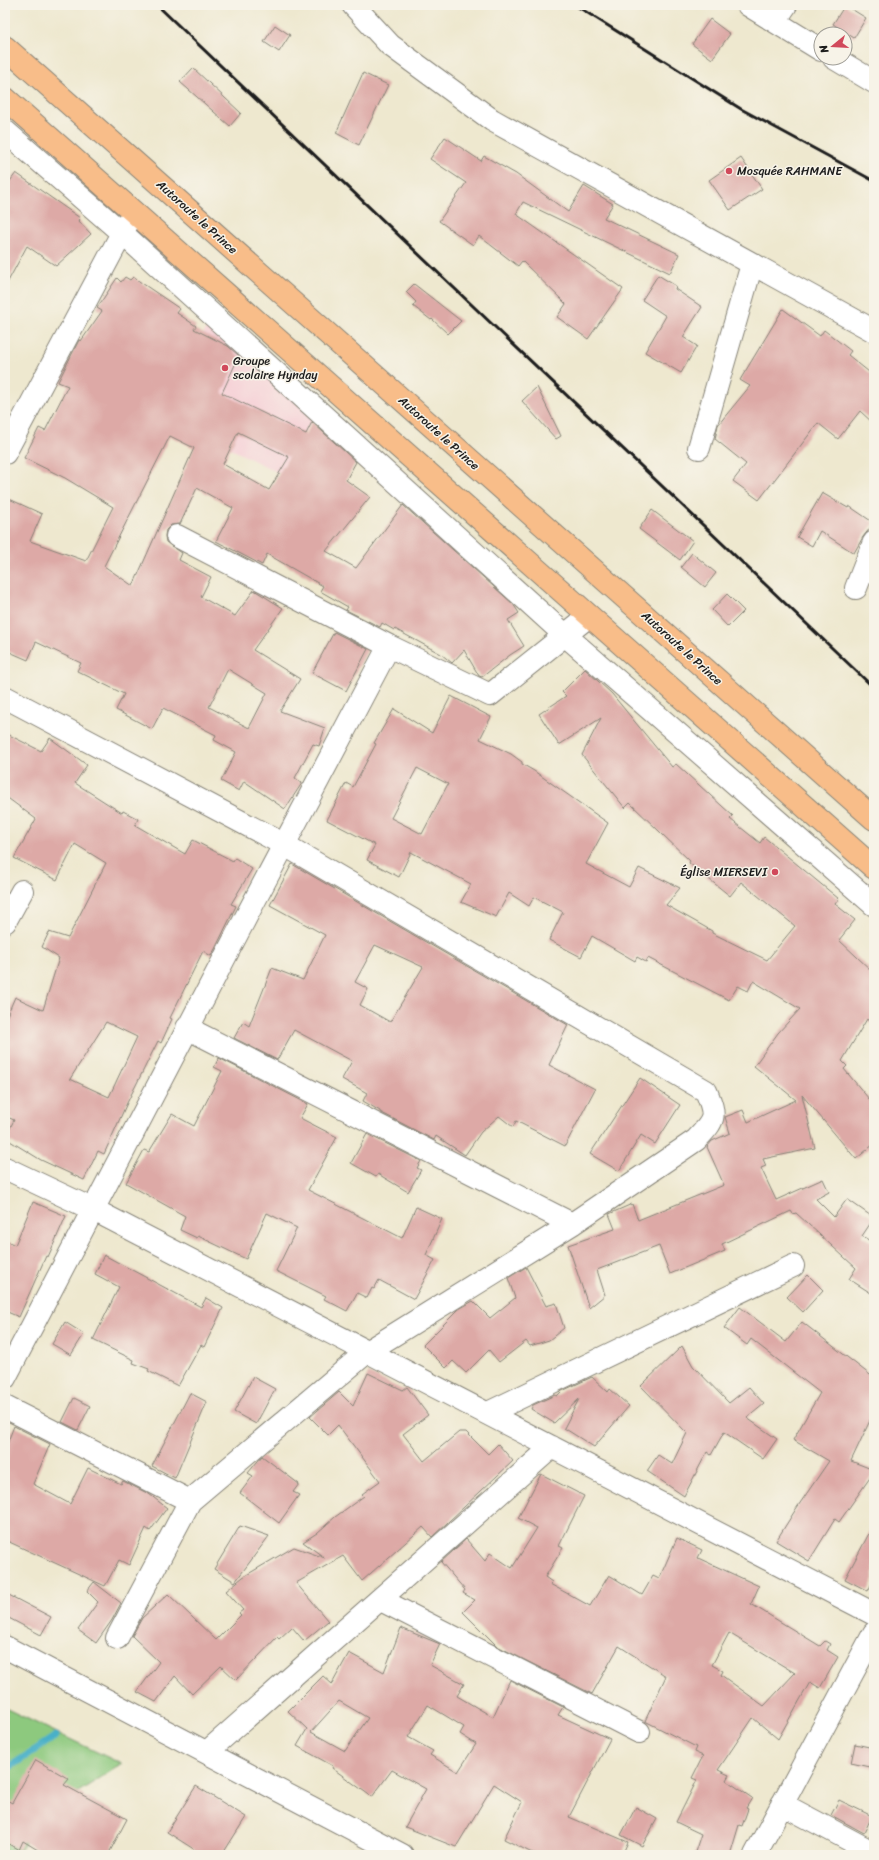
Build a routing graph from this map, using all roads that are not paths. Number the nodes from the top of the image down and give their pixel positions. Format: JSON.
{"nodes":[{"id":1,"x":353,"y":5,"type":"edge"},
{"id":2,"x":748,"y":5,"type":"edge"},
{"id":3,"x":780,"y":13,"type":"edge"},
{"id":4,"x":813,"y":43,"type":"edge"},
{"id":5,"x":5,"y":47,"type":"edge"},
{"id":6,"x":847,"y":66,"type":"edge"},
{"id":7,"x":874,"y":82,"type":"edge"},
{"id":8,"x":5,"y":98,"type":"edge"},
{"id":9,"x":5,"y":131,"type":"edge"},
{"id":10,"x":133,"y":212,"type":"junction"},
{"id":11,"x":122,"y":233,"type":"junction"},
{"id":12,"x":752,"y":264,"type":"junction"},
{"id":13,"x":874,"y":331,"type":"edge"},
{"id":14,"x":699,"y":448,"type":"dead end"},
{"id":15,"x":5,"y":453,"type":"edge"},
{"id":16,"x":177,"y":536,"type":"dead end"},
{"id":17,"x":874,"y":542,"type":"edge"},
{"id":18,"x":856,"y":588,"type":"dead end"},
{"id":19,"x":589,"y":616,"type":"junction"},
{"id":20,"x":565,"y":635,"type":"junction"},
{"id":21,"x":389,"y":646,"type":"junction"},
{"id":22,"x":5,"y":697,"type":"edge"},
{"id":23,"x":874,"y":819,"type":"edge"},
{"id":24,"x":283,"y":844,"type":"junction"},
{"id":25,"x":874,"y":868,"type":"edge"},
{"id":26,"x":22,"y":891,"type":"dead end"},
{"id":27,"x":874,"y":905,"type":"edge"},
{"id":28,"x":5,"y":922,"type":"edge"},
{"id":29,"x":187,"y":1028,"type":"junction"},
{"id":30,"x":5,"y":1168,"type":"edge"},
{"id":31,"x":94,"y":1210,"type":"junction"},
{"id":32,"x":572,"y":1224,"type":"junction"},
{"id":33,"x":793,"y":1266,"type":"dead end"},
{"id":34,"x":368,"y":1351,"type":"junction"},
{"id":35,"x":5,"y":1378,"type":"edge"},
{"id":36,"x":5,"y":1407,"type":"edge"},
{"id":37,"x":488,"y":1413,"type":"junction"},
{"id":38,"x":552,"y":1447,"type":"junction"},
{"id":39,"x":190,"y":1501,"type":"junction"},
{"id":40,"x":381,"y":1600,"type":"junction"},
{"id":41,"x":874,"y":1614,"type":"edge"},
{"id":42,"x":874,"y":1633,"type":"edge"},
{"id":43,"x":117,"y":1638,"type":"dead end"},
{"id":44,"x":5,"y":1646,"type":"edge"},
{"id":45,"x":639,"y":1732,"type":"dead end"},
{"id":46,"x":207,"y":1752,"type":"junction"},
{"id":47,"x":782,"y":1804,"type":"junction"},
{"id":48,"x":874,"y":1853,"type":"edge"},
{"id":49,"x":402,"y":1855,"type":"edge"},
{"id":50,"x":755,"y":1855,"type":"edge"}],
"edges":[{"from":1,"to":12,"type":"street"},
{"from":2,"to":3,"type":"street"},
{"from":3,"to":4,"type":"street"},
{"from":5,"to":23,"type":"main road","name":"Autoroute le Prince"},
{"from":6,"to":7,"type":"street"},
{"from":8,"to":10,"type":"main road"},
{"from":9,"to":11,"type":"street"},
{"from":10,"to":11,"type":"street"},
{"from":10,"to":19,"type":"main road"},
{"from":11,"to":15,"type":"street"},
{"from":11,"to":20,"type":"street"},
{"from":12,"to":13,"type":"street"},
{"from":12,"to":14,"type":"street"},
{"from":16,"to":21,"type":"street"},
{"from":17,"to":18,"type":"street"},
{"from":19,"to":20,"type":"street"},
{"from":19,"to":25,"type":"main road"},
{"from":20,"to":21,"type":"street"},
{"from":20,"to":27,"type":"street"},
{"from":21,"to":24,"type":"street"},
{"from":22,"to":24,"type":"street"},
{"from":24,"to":29,"type":"street"},
{"from":24,"to":32,"type":"street"},
{"from":26,"to":28,"type":"street"},
{"from":29,"to":31,"type":"street"},
{"from":29,"to":32,"type":"street"},
{"from":30,"to":31,"type":"street"},
{"from":31,"to":34,"type":"street"},
{"from":31,"to":35,"type":"street"},
{"from":32,"to":34,"type":"street"},
{"from":33,"to":37,"type":"street"},
{"from":34,"to":37,"type":"street"},
{"from":34,"to":39,"type":"street"},
{"from":36,"to":39,"type":"street"},
{"from":37,"to":38,"type":"street"},
{"from":38,"to":40,"type":"street"},
{"from":38,"to":41,"type":"street"},
{"from":39,"to":43,"type":"street"},
{"from":40,"to":45,"type":"street"},
{"from":40,"to":46,"type":"street"},
{"from":42,"to":47,"type":"street"},
{"from":44,"to":46,"type":"street"},
{"from":46,"to":49,"type":"street"},
{"from":47,"to":48,"type":"street"},
{"from":47,"to":50,"type":"street"}]}
